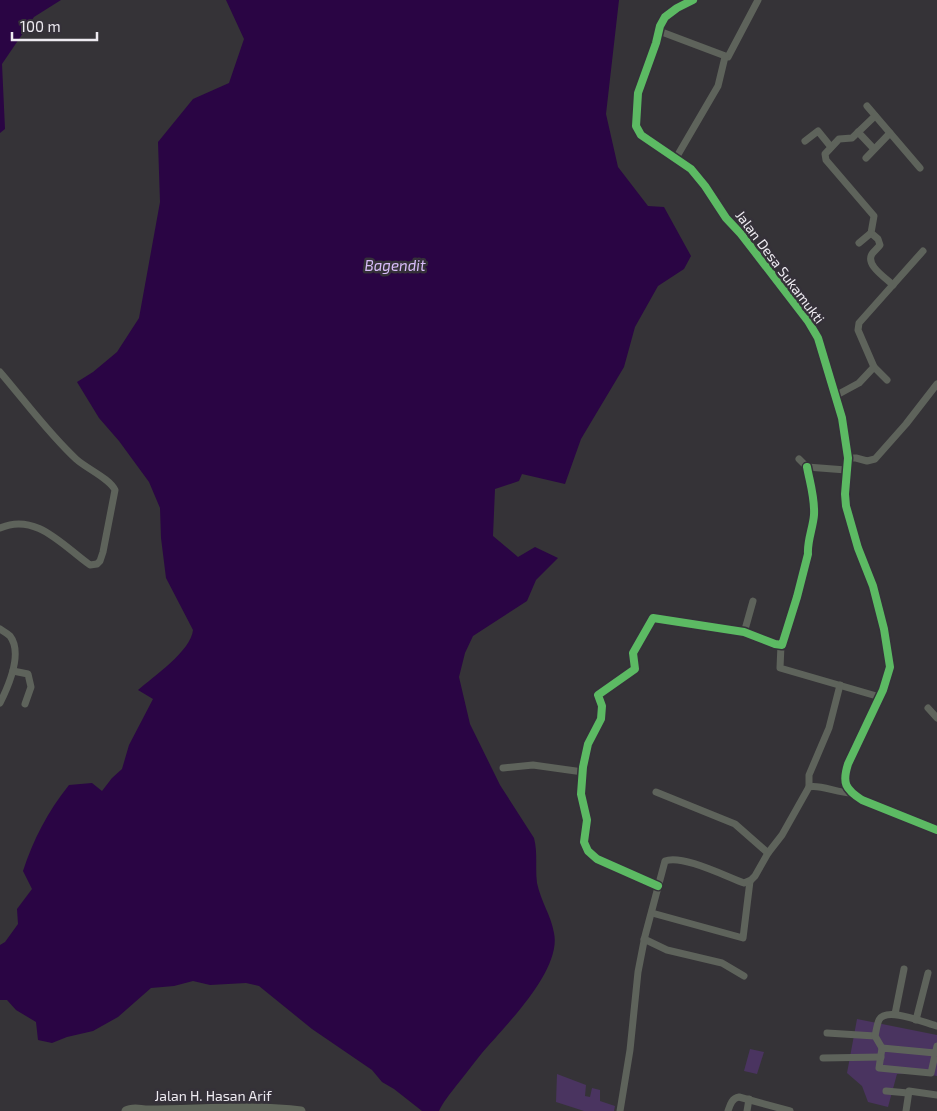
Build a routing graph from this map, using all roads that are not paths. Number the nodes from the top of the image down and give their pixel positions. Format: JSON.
{"nodes":[{"id":1,"x":693,"y":0,"type":"edge"},
{"id":2,"x":758,"y":0,"type":"edge"},
{"id":3,"x":659,"y":31,"type":"junction"},
{"id":4,"x":724,"y":57,"type":"junction"},
{"id":5,"x":867,"y":106,"type":"dead end"},
{"id":6,"x":875,"y":116,"type":"junction"},
{"id":7,"x":858,"y":132,"type":"junction"},
{"id":8,"x":890,"y":133,"type":"junction"},
{"id":9,"x":805,"y":141,"type":"dead end"},
{"id":10,"x":831,"y":147,"type":"junction"},
{"id":11,"x":874,"y":149,"type":"junction"},
{"id":12,"x":676,"y":158,"type":"junction"},
{"id":13,"x":866,"y":158,"type":"dead end"},
{"id":14,"x":920,"y":168,"type":"dead end"},
{"id":15,"x":871,"y":233,"type":"junction"},
{"id":16,"x":859,"y":243,"type":"dead end"},
{"id":17,"x":923,"y":251,"type":"dead end"},
{"id":18,"x":893,"y":285,"type":"junction"},
{"id":19,"x":874,"y":367,"type":"junction"},
{"id":20,"x":0,"y":372,"type":"edge"},
{"id":21,"x":886,"y":380,"type":"dead end"},
{"id":22,"x":937,"y":384,"type":"edge"},
{"id":23,"x":835,"y":396,"type":"junction"},
{"id":24,"x":848,"y":458,"type":"junction"},
{"id":25,"x":799,"y":459,"type":"dead end"},
{"id":26,"x":807,"y":467,"type":"junction"},
{"id":27,"x":846,"y":470,"type":"junction"},
{"id":28,"x":0,"y":528,"type":"edge"},
{"id":29,"x":753,"y":600,"type":"dead end"},
{"id":30,"x":0,"y":629,"type":"edge"},
{"id":31,"x":744,"y":633,"type":"junction"},
{"id":32,"x":781,"y":645,"type":"junction"},
{"id":33,"x":13,"y":671,"type":"junction"},
{"id":34,"x":840,"y":685,"type":"junction"},
{"id":35,"x":880,"y":697,"type":"junction"},
{"id":36,"x":0,"y":702,"type":"edge"},
{"id":37,"x":26,"y":704,"type":"dead end"},
{"id":38,"x":928,"y":708,"type":"dead end"},
{"id":39,"x":937,"y":718,"type":"edge"},
{"id":40,"x":502,"y":768,"type":"dead end"},
{"id":41,"x":583,"y":772,"type":"junction"},
{"id":42,"x":809,"y":787,"type":"junction"},
{"id":43,"x":656,"y":792,"type":"dead end"},
{"id":44,"x":851,"y":793,"type":"junction"},
{"id":45,"x":937,"y":830,"type":"edge"},
{"id":46,"x":768,"y":853,"type":"junction"},
{"id":47,"x":750,"y":881,"type":"junction"},
{"id":48,"x":658,"y":886,"type":"junction"},
{"id":49,"x":652,"y":913,"type":"junction"},
{"id":50,"x":644,"y":939,"type":"junction"},
{"id":51,"x":904,"y":969,"type":"dead end"},
{"id":52,"x":928,"y":973,"type":"dead end"},
{"id":53,"x":744,"y":976,"type":"dead end"},
{"id":54,"x":895,"y":1014,"type":"junction"},
{"id":55,"x":916,"y":1020,"type":"junction"},
{"id":56,"x":937,"y":1026,"type":"edge"},
{"id":57,"x":827,"y":1033,"type":"dead end"},
{"id":58,"x":875,"y":1036,"type":"junction"},
{"id":59,"x":882,"y":1048,"type":"junction"},
{"id":60,"x":936,"y":1049,"type":"edge"},
{"id":61,"x":823,"y":1058,"type":"dead end"},
{"id":62,"x":881,"y":1058,"type":"junction"},
{"id":63,"x":886,"y":1091,"type":"dead end"},
{"id":64,"x":908,"y":1093,"type":"junction"},
{"id":65,"x":937,"y":1095,"type":"edge"},
{"id":66,"x":749,"y":1100,"type":"junction"},
{"id":67,"x":129,"y":1110,"type":"edge"},
{"id":68,"x":161,"y":1110,"type":"edge"},
{"id":69,"x":301,"y":1111,"type":"edge"},
{"id":70,"x":620,"y":1111,"type":"edge"},
{"id":71,"x":728,"y":1111,"type":"edge"},
{"id":72,"x":747,"y":1111,"type":"edge"},
{"id":73,"x":790,"y":1111,"type":"edge"},
{"id":74,"x":906,"y":1111,"type":"edge"}],
"edges":[{"from":1,"to":3,"type":"street","name":"Jalan Desa Sukamukti"},
{"from":2,"to":4,"type":"street"},
{"from":3,"to":4,"type":"street"},
{"from":3,"to":12,"type":"street","name":"Jalan Desa Sukamukti"},
{"from":4,"to":12,"type":"street"},
{"from":5,"to":6,"type":"street"},
{"from":6,"to":7,"type":"street"},
{"from":6,"to":8,"type":"street"},
{"from":7,"to":10,"type":"street"},
{"from":7,"to":11,"type":"street"},
{"from":8,"to":11,"type":"street"},
{"from":8,"to":14,"type":"street"},
{"from":9,"to":10,"type":"street"},
{"from":10,"to":15,"type":"street"},
{"from":11,"to":13,"type":"street"},
{"from":12,"to":23,"type":"street","name":"Jalan Desa Sukamukti"},
{"from":15,"to":16,"type":"street"},
{"from":15,"to":18,"type":"street"},
{"from":17,"to":18,"type":"street"},
{"from":18,"to":19,"type":"street"},
{"from":19,"to":21,"type":"street"},
{"from":19,"to":23,"type":"street"},
{"from":20,"to":28,"type":"street"},
{"from":22,"to":24,"type":"street"},
{"from":23,"to":24,"type":"street","name":"Jalan Desa Sukamukti"},
{"from":24,"to":27,"type":"street","name":"Jalan Desa Sukamukti"},
{"from":25,"to":26,"type":"street"},
{"from":26,"to":27,"type":"street"},
{"from":26,"to":32,"type":"street"},
{"from":27,"to":35,"type":"street","name":"Jalan Desa Sukamukti"},
{"from":29,"to":31,"type":"street"},
{"from":30,"to":33,"type":"street"},
{"from":31,"to":32,"type":"street"},
{"from":31,"to":41,"type":"street"},
{"from":32,"to":34,"type":"street"},
{"from":33,"to":36,"type":"street"},
{"from":33,"to":37,"type":"street"},
{"from":34,"to":35,"type":"street"},
{"from":34,"to":42,"type":"street"},
{"from":35,"to":44,"type":"street","name":"Jalan Desa Sukamukti"},
{"from":38,"to":39,"type":"street"},
{"from":40,"to":41,"type":"street"},
{"from":41,"to":48,"type":"street"},
{"from":42,"to":44,"type":"street"},
{"from":42,"to":46,"type":"street"},
{"from":43,"to":46,"type":"street"},
{"from":44,"to":45,"type":"street"},
{"from":46,"to":47,"type":"street"},
{"from":47,"to":48,"type":"street"},
{"from":47,"to":49,"type":"street"},
{"from":48,"to":49,"type":"street"},
{"from":49,"to":50,"type":"street"},
{"from":50,"to":53,"type":"street"},
{"from":50,"to":70,"type":"street"},
{"from":51,"to":54,"type":"street"},
{"from":52,"to":55,"type":"street"},
{"from":54,"to":55,"type":"street"},
{"from":54,"to":58,"type":"street"},
{"from":55,"to":56,"type":"street"},
{"from":57,"to":58,"type":"street"},
{"from":58,"to":59,"type":"street"},
{"from":59,"to":60,"type":"street"},
{"from":59,"to":62,"type":"street"},
{"from":60,"to":62,"type":"street"},
{"from":61,"to":62,"type":"street"},
{"from":63,"to":64,"type":"street"},
{"from":64,"to":65,"type":"street"},
{"from":64,"to":74,"type":"street"},
{"from":66,"to":71,"type":"street"},
{"from":66,"to":72,"type":"street"},
{"from":66,"to":73,"type":"street"},
{"from":67,"to":68,"type":"main road","name":"Jalan H. Hasan Arif"},
{"from":68,"to":69,"type":"main road","name":"Jalan H. Hasan Arif"}]}
